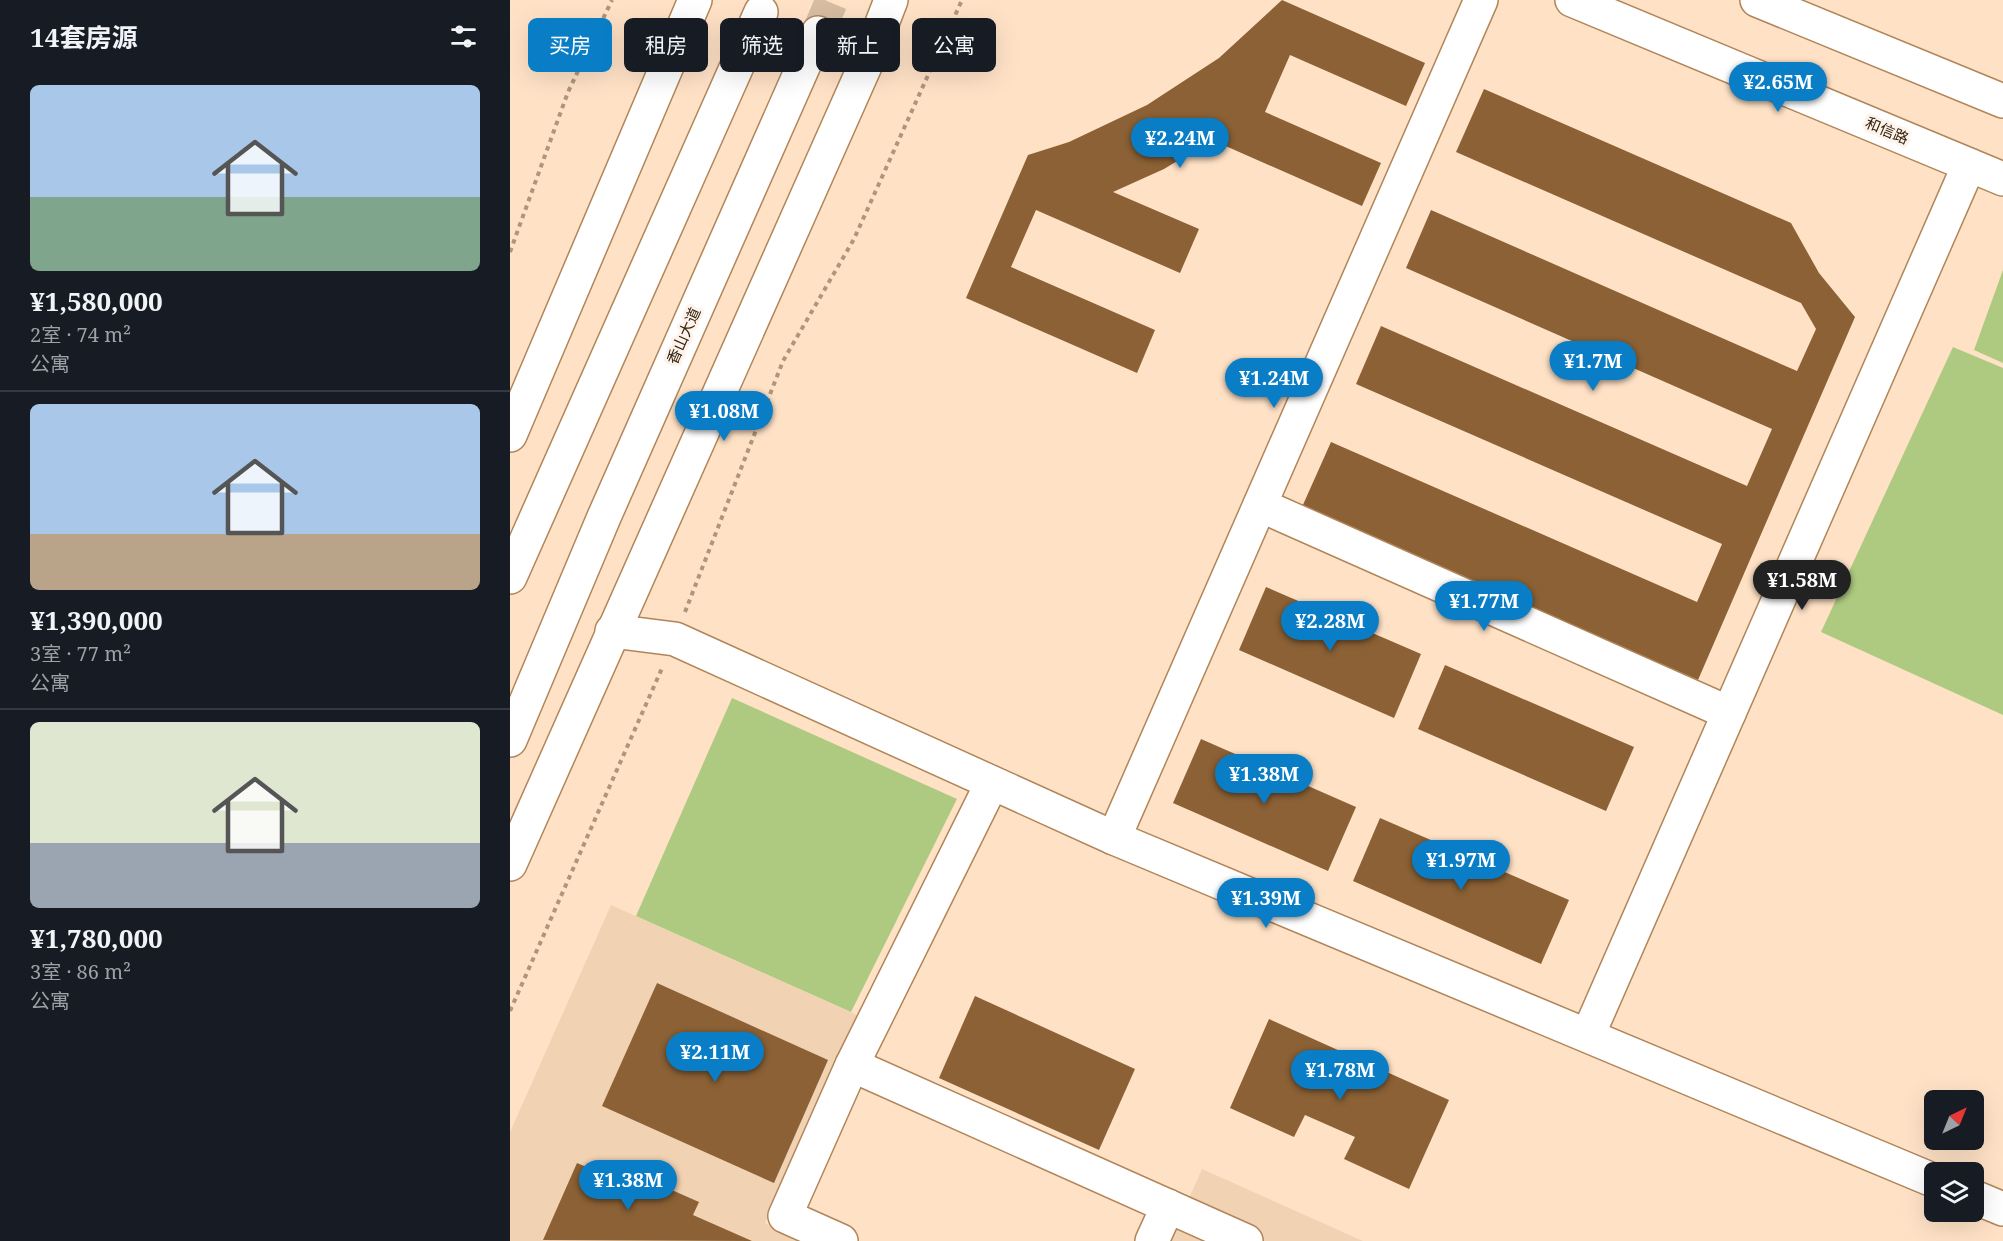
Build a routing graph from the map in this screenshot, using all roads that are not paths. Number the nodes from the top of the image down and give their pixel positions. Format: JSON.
{"nodes":[{"id":1,"x":695,"y":0,"type":"edge"},
{"id":2,"x":875,"y":0,"type":"edge"},
{"id":3,"x":891,"y":0,"type":"edge"},
{"id":4,"x":1481,"y":0,"type":"edge"},
{"id":5,"x":1572,"y":0,"type":"edge"},
{"id":6,"x":1757,"y":0,"type":"edge"},
{"id":7,"x":762,"y":12,"type":"dead end"},
{"id":8,"x":873,"y":18,"type":"edge"},
{"id":9,"x":884,"y":18,"type":"edge"},
{"id":10,"x":816,"y":38,"type":"tunnel mouth"},
{"id":11,"x":862,"y":72,"type":"edge"},
{"id":12,"x":2003,"y":101,"type":"edge"},
{"id":13,"x":1969,"y":165,"type":"junction"},
{"id":14,"x":2003,"y":179,"type":"edge"},
{"id":15,"x":510,"y":435,"type":"edge"},
{"id":16,"x":1260,"y":505,"type":"junction"},
{"id":17,"x":510,"y":577,"type":"edge"},
{"id":18,"x":612,"y":631,"type":"junction"},
{"id":19,"x":578,"y":709,"type":"junction"},
{"id":20,"x":1729,"y":713,"type":"junction"},
{"id":21,"x":510,"y":740,"type":"edge"},
{"id":22,"x":992,"y":783,"type":"junction"},
{"id":23,"x":510,"y":806,"type":"edge"},
{"id":24,"x":1114,"y":838,"type":"junction"},
{"id":25,"x":510,"y":864,"type":"edge"},
{"id":26,"x":1588,"y":1035,"type":"junction"},
{"id":27,"x":852,"y":1065,"type":"junction"},
{"id":28,"x":1924,"y":1176,"type":"edge"},
{"id":29,"x":1984,"y":1201,"type":"edge"},
{"id":30,"x":1168,"y":1206,"type":"junction"},
{"id":31,"x":2003,"y":1209,"type":"edge"},
{"id":32,"x":841,"y":1241,"type":"edge"},
{"id":33,"x":1152,"y":1241,"type":"edge"},
{"id":34,"x":1246,"y":1241,"type":"edge"}],
"edges":[{"from":1,"to":15,"type":"main road"},
{"from":2,"to":8,"type":"main road"},
{"from":3,"to":9,"type":"main road"},
{"from":4,"to":16,"type":"main road"},
{"from":5,"to":13,"type":"main road","name":"和信路"},
{"from":6,"to":12,"type":"main road"},
{"from":7,"to":17,"type":"main road"},
{"from":10,"to":21,"type":"main road","name":"香山大道"},
{"from":11,"to":18,"type":"main road"},
{"from":13,"to":14,"type":"main road","name":"和信路"},
{"from":13,"to":20,"type":"main road"},
{"from":16,"to":20,"type":"main road"},
{"from":16,"to":24,"type":"main road"},
{"from":18,"to":19,"type":"main road"},
{"from":18,"to":22,"type":"main road"},
{"from":19,"to":23,"type":"main road"},
{"from":19,"to":25,"type":"main road"},
{"from":20,"to":26,"type":"main road"},
{"from":22,"to":24,"type":"main road"},
{"from":22,"to":27,"type":"main road"},
{"from":24,"to":26,"type":"main road"},
{"from":26,"to":28,"type":"main road"},
{"from":27,"to":30,"type":"main road"},
{"from":27,"to":32,"type":"main road"},
{"from":29,"to":31,"type":"main road"},
{"from":30,"to":33,"type":"main road"},
{"from":30,"to":34,"type":"main road"}]}
